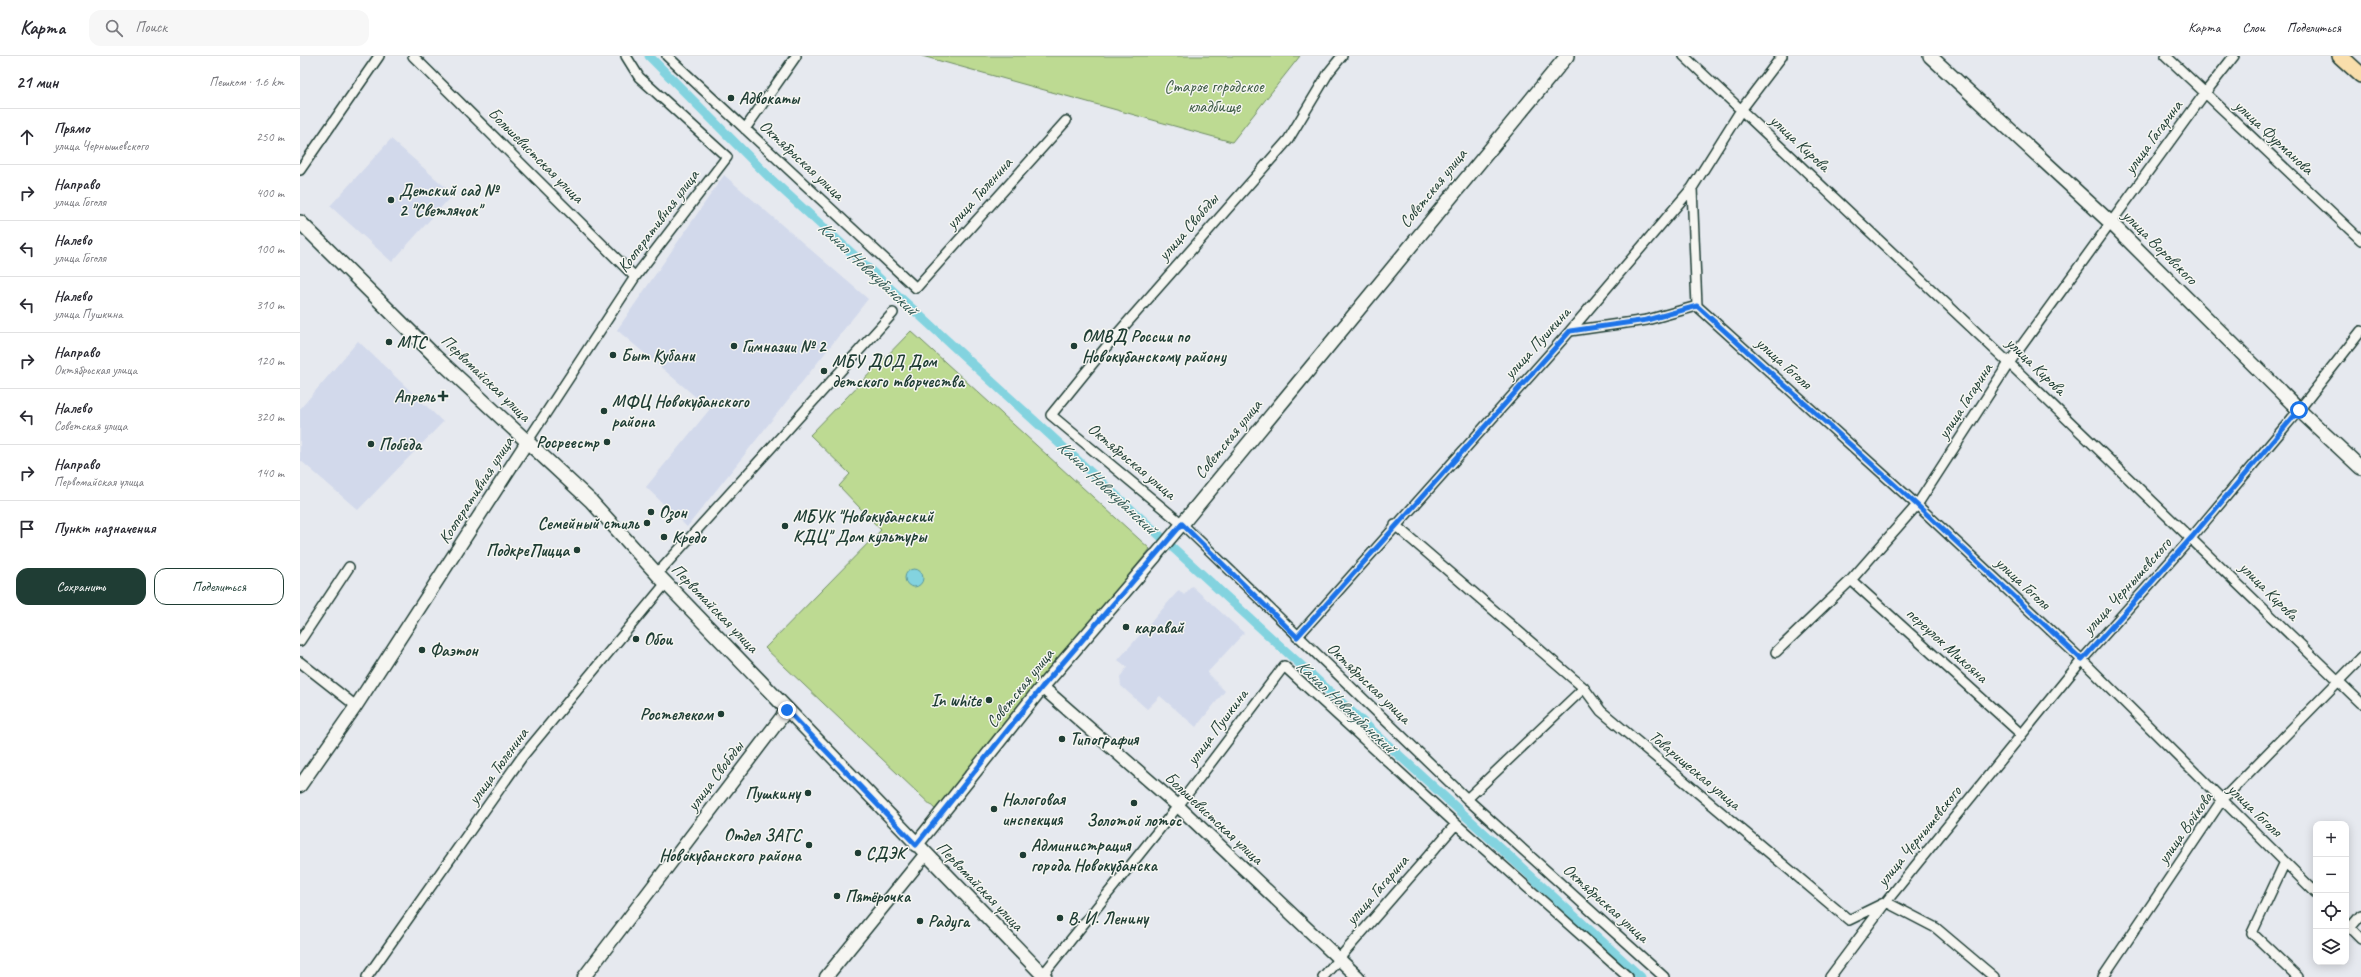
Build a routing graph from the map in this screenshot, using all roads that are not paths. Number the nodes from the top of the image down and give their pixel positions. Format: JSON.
{"nodes":[{"id":1,"x":379,"y":56,"type":"edge"},
{"id":2,"x":413,"y":56,"type":"edge"},
{"id":3,"x":626,"y":56,"type":"edge"},
{"id":4,"x":667,"y":56,"type":"edge"},
{"id":5,"x":796,"y":56,"type":"edge"},
{"id":6,"x":1342,"y":56,"type":"edge"},
{"id":7,"x":1566,"y":56,"type":"edge"},
{"id":8,"x":1684,"y":56,"type":"edge"},
{"id":9,"x":1782,"y":56,"type":"edge"},
{"id":10,"x":1930,"y":56,"type":"edge"},
{"id":11,"x":2166,"y":56,"type":"edge"},
{"id":12,"x":2234,"y":56,"type":"edge"},
{"id":13,"x":2340,"y":56,"type":"edge"},
{"id":14,"x":2361,"y":75,"type":"edge"},
{"id":15,"x":2205,"y":93,"type":"junction"},
{"id":16,"x":1741,"y":110,"type":"junction"},
{"id":17,"x":1066,"y":121,"type":"dead end"},
{"id":18,"x":745,"y":129,"type":"junction"},
{"id":19,"x":300,"y":170,"type":"edge"},
{"id":20,"x":1692,"y":188,"type":"junction"},
{"id":21,"x":300,"y":222,"type":"edge"},
{"id":22,"x":2110,"y":223,"type":"junction"},
{"id":23,"x":2361,"y":240,"type":"edge"},
{"id":24,"x":635,"y":277,"type":"junction"},
{"id":25,"x":916,"y":288,"type":"joint"},
{"id":26,"x":1697,"y":306,"type":"junction"},
{"id":27,"x":893,"y":313,"type":"dead end"},
{"id":28,"x":1570,"y":331,"type":"junction"},
{"id":29,"x":2361,"y":332,"type":"edge"},
{"id":30,"x":2010,"y":363,"type":"junction"},
{"id":31,"x":2299,"y":410,"type":"junction"},
{"id":32,"x":1051,"y":415,"type":"joint"},
{"id":33,"x":527,"y":442,"type":"junction"},
{"id":34,"x":2361,"y":468,"type":"edge"},
{"id":35,"x":1917,"y":505,"type":"junction"},
{"id":36,"x":1182,"y":524,"type":"junction"},
{"id":37,"x":1395,"y":525,"type":"junction"},
{"id":38,"x":2192,"y":537,"type":"junction"},
{"id":39,"x":1155,"y":556,"type":"joint"},
{"id":40,"x":349,"y":567,"type":"dead end"},
{"id":41,"x":661,"y":578,"type":"junction"},
{"id":42,"x":1851,"y":580,"type":"junction"},
{"id":43,"x":1297,"y":637,"type":"junction"},
{"id":44,"x":300,"y":641,"type":"edge"},
{"id":45,"x":1776,"y":652,"type":"dead end"},
{"id":46,"x":2361,"y":658,"type":"edge"},
{"id":47,"x":2082,"y":660,"type":"junction"},
{"id":48,"x":300,"y":662,"type":"edge"},
{"id":49,"x":2338,"y":682,"type":"junction"},
{"id":50,"x":1042,"y":687,"type":"junction"},
{"id":51,"x":1584,"y":688,"type":"junction"},
{"id":52,"x":2361,"y":703,"type":"edge"},
{"id":53,"x":356,"y":706,"type":"junction"},
{"id":54,"x":787,"y":710,"type":"junction"},
{"id":55,"x":2021,"y":734,"type":"junction"},
{"id":56,"x":300,"y":786,"type":"edge"},
{"id":57,"x":1467,"y":799,"type":"junction"},
{"id":58,"x":2222,"y":800,"type":"junction"},
{"id":59,"x":1178,"y":806,"type":"junction"},
{"id":60,"x":1456,"y":824,"type":"junction"},
{"id":61,"x":920,"y":850,"type":"junction"},
{"id":62,"x":2285,"y":862,"type":"junction"},
{"id":63,"x":2313,"y":890,"type":"edge"},
{"id":64,"x":1886,"y":902,"type":"junction"},
{"id":65,"x":2361,"y":915,"type":"edge"},
{"id":66,"x":2349,"y":925,"type":"edge"},
{"id":67,"x":2349,"y":927,"type":"edge"},
{"id":68,"x":2361,"y":939,"type":"edge"},
{"id":69,"x":1338,"y":959,"type":"junction"},
{"id":70,"x":1043,"y":976,"type":"edge"},
{"id":71,"x":367,"y":977,"type":"edge"},
{"id":72,"x":584,"y":977,"type":"edge"},
{"id":73,"x":826,"y":977,"type":"edge"},
{"id":74,"x":1323,"y":977,"type":"edge"},
{"id":75,"x":1358,"y":977,"type":"edge"},
{"id":76,"x":1628,"y":977,"type":"edge"},
{"id":77,"x":1664,"y":977,"type":"edge"},
{"id":78,"x":1830,"y":977,"type":"edge"},
{"id":79,"x":1994,"y":977,"type":"edge"},
{"id":80,"x":2102,"y":977,"type":"edge"},
{"id":81,"x":2298,"y":977,"type":"edge"}],
"edges":[{"from":1,"to":19,"type":"street"},
{"from":2,"to":24,"type":"street","name":"Большевистская улица"},
{"from":3,"to":24,"type":"street","name":"Кооперативная улица"},
{"from":4,"to":18,"type":"street","name":"Октябрьская улица"},
{"from":5,"to":18,"type":"street"},
{"from":6,"to":32,"type":"street","name":"улица Свободы"},
{"from":7,"to":36,"type":"main road","name":"Советская улица"},
{"from":8,"to":16,"type":"street","name":"улица Кирова"},
{"from":9,"to":16,"type":"street","name":"улица Пушкина"},
{"from":10,"to":22,"type":"main road","name":"улица Воровского"},
{"from":11,"to":15,"type":"street","name":"улица Фурманова"},
{"from":12,"to":15,"type":"street","name":"улица Гагарина"},
{"from":13,"to":14,"type":"main road"},
{"from":15,"to":22,"type":"street","name":"улица Гагарина"},
{"from":15,"to":23,"type":"street","name":"улица Фурманова"},
{"from":16,"to":20,"type":"street","name":"улица Пушкина"},
{"from":16,"to":30,"type":"street","name":"улица Кирова"},
{"from":17,"to":25,"type":"street","name":"улица Тюленина"},
{"from":18,"to":25,"type":"street","name":"Октябрьская улица"},
{"from":20,"to":26,"type":"street"},
{"from":20,"to":28,"type":"street","name":"улица Пушкина"},
{"from":21,"to":33,"type":"main road","name":"Первомайская улица"},
{"from":22,"to":30,"type":"street","name":"улица Гагарина"},
{"from":22,"to":31,"type":"main road","name":"улица Воровского"},
{"from":24,"to":33,"type":"street","name":"Кооперативная улица"},
{"from":26,"to":28,"type":"street"},
{"from":26,"to":35,"type":"street","name":"улица Гоголя"},
{"from":27,"to":41,"type":"street","name":"улица Тюленина"},
{"from":28,"to":37,"type":"street","name":"улица Пушкина"},
{"from":29,"to":31,"type":"street","name":"улица Чернышевского"},
{"from":30,"to":35,"type":"street","name":"улица Гагарина"},
{"from":30,"to":38,"type":"street","name":"улица Кирова"},
{"from":31,"to":34,"type":"main road","name":"улица Воровского"},
{"from":31,"to":38,"type":"street","name":"улица Чернышевского"},
{"from":32,"to":36,"type":"street","name":"Октябрьская улица"},
{"from":33,"to":41,"type":"main road","name":"Первомайская улица"},
{"from":33,"to":53,"type":"street","name":"Кооперативная улица"},
{"from":35,"to":42,"type":"street","name":"улица Гагарина"},
{"from":35,"to":47,"type":"street","name":"улица Гоголя"},
{"from":36,"to":39,"type":"street","name":"Советская улица"},
{"from":36,"to":43,"type":"street","name":"Октябрьская улица"},
{"from":37,"to":43,"type":"street","name":"улица Пушкина"},
{"from":37,"to":51,"type":"street","name":"Товарищеская улица"},
{"from":38,"to":47,"type":"street","name":"улица Чернышевского"},
{"from":38,"to":49,"type":"street","name":"улица Кирова"},
{"from":39,"to":50,"type":"main road","name":"Советская улица"},
{"from":40,"to":44,"type":"street"},
{"from":41,"to":54,"type":"main road","name":"Первомайская улица"},
{"from":41,"to":71,"type":"street","name":"улица Тюленина"},
{"from":42,"to":45,"type":"street","name":"улица Гагарина"},
{"from":42,"to":55,"type":"street","name":"переулок Микояна"},
{"from":43,"to":57,"type":"street","name":"Октябрьская улица"},
{"from":46,"to":49,"type":"street","name":"улица Войкова"},
{"from":47,"to":55,"type":"street","name":"улица Чернышевского"},
{"from":47,"to":58,"type":"street","name":"улица Гоголя"},
{"from":48,"to":53,"type":"street"},
{"from":49,"to":52,"type":"street","name":"улица Кирова"},
{"from":49,"to":58,"type":"street","name":"улица Войкова"},
{"from":50,"to":59,"type":"street","name":"Большевистская улица"},
{"from":50,"to":61,"type":"main road","name":"Советская улица"},
{"from":51,"to":57,"type":"street"},
{"from":51,"to":64,"type":"street","name":"Товарищеская улица"},
{"from":53,"to":56,"type":"street","name":"Кооперативная улица"},
{"from":54,"to":61,"type":"main road","name":"Первомайская улица"},
{"from":54,"to":72,"type":"street","name":"улица Свободы"},
{"from":55,"to":64,"type":"street","name":"улица Чернышевского"},
{"from":57,"to":77,"type":"street","name":"Октябрьская улица"},
{"from":58,"to":62,"type":"street","name":"улица Гоголя"},
{"from":58,"to":80,"type":"street","name":"улица Войкова"},
{"from":59,"to":60,"type":"street","name":"улица Пушкина"},
{"from":59,"to":69,"type":"street","name":"Большевистская улица"},
{"from":59,"to":70,"type":"street","name":"улица Пушкина"},
{"from":60,"to":69,"type":"street","name":"улица Гагарина"},
{"from":60,"to":76,"type":"street"},
{"from":61,"to":70,"type":"main road","name":"Первомайская улица"},
{"from":61,"to":73,"type":"street","name":"Советская улица"},
{"from":62,"to":63,"type":"street","name":"улица Гоголя"},
{"from":62,"to":81,"type":"street"},
{"from":64,"to":78,"type":"street","name":"улица Чернышевского"},
{"from":64,"to":79,"type":"street"},
{"from":65,"to":66,"type":"street"},
{"from":67,"to":68,"type":"street"},
{"from":69,"to":74,"type":"street","name":"улица Гагарина"},
{"from":69,"to":75,"type":"street","name":"Большевистская улица"}]}
